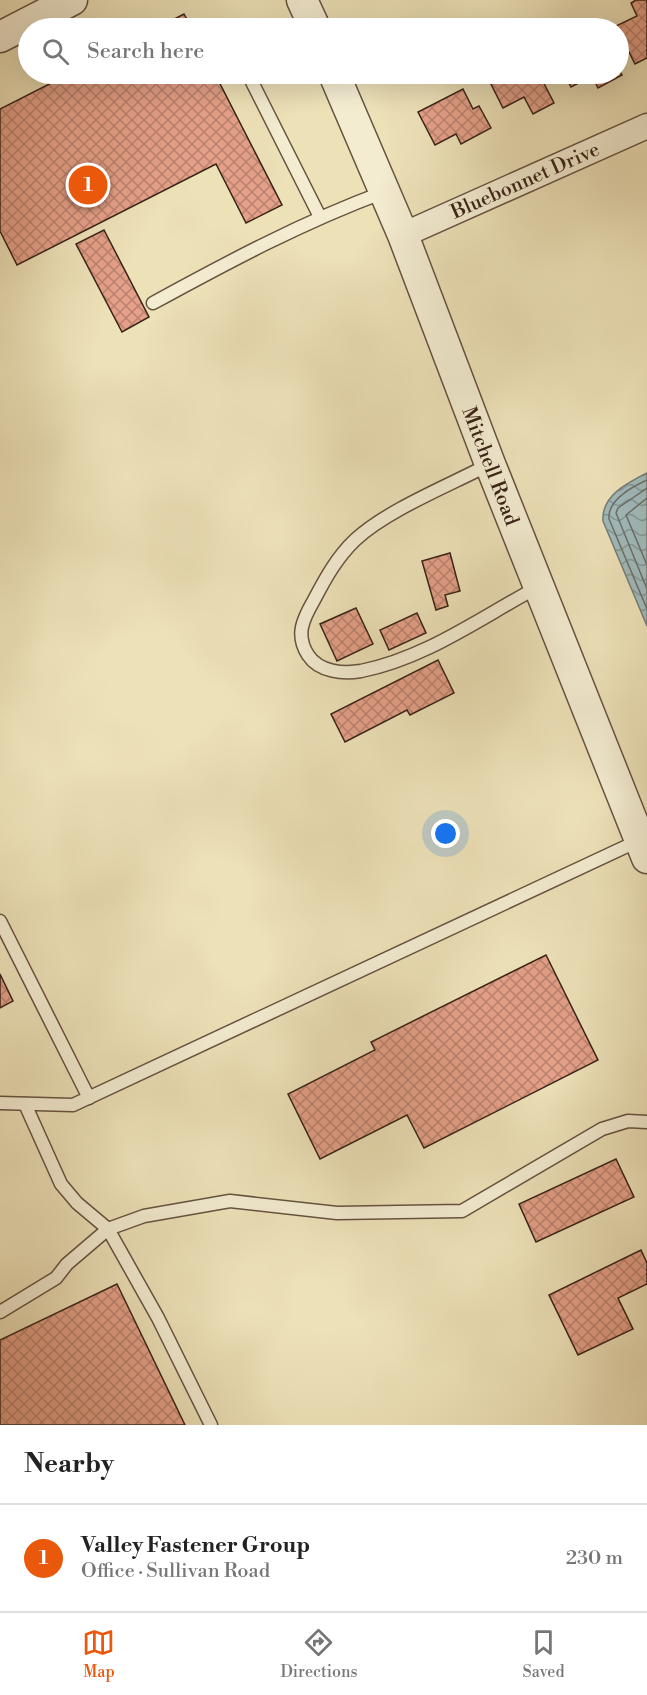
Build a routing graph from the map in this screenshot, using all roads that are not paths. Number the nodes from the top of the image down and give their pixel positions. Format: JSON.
{"nodes":[{"id":1,"x":72,"y":0,"type":"edge"},
{"id":2,"x":302,"y":0,"type":"edge"},
{"id":3,"x":37,"y":18,"type":"edge"},
{"id":4,"x":310,"y":18,"type":"edge"},
{"id":5,"x":18,"y":28,"type":"edge"},
{"id":6,"x":0,"y":37,"type":"edge"},
{"id":7,"x":253,"y":84,"type":"edge"},
{"id":8,"x":338,"y":84,"type":"edge"},
{"id":9,"x":647,"y":126,"type":"edge"},
{"id":10,"x":385,"y":192,"type":"junction"},
{"id":11,"x":320,"y":217,"type":"junction"},
{"id":12,"x":403,"y":235,"type":"junction"},
{"id":13,"x":153,"y":303,"type":"dead end"},
{"id":14,"x":490,"y":464,"type":"junction"},
{"id":15,"x":539,"y":586,"type":"junction"},
{"id":16,"x":645,"y":845,"type":"edge"},
{"id":17,"x":0,"y":921,"type":"edge"},
{"id":18,"x":89,"y":1098,"type":"junction"},
{"id":19,"x":0,"y":1102,"type":"edge"},
{"id":20,"x":25,"y":1104,"type":"junction"},
{"id":21,"x":647,"y":1122,"type":"edge"},
{"id":22,"x":108,"y":1229,"type":"junction"},
{"id":23,"x":0,"y":1312,"type":"edge"},
{"id":24,"x":210,"y":1425,"type":"edge"}],
"edges":[{"from":1,"to":3,"type":"street"},
{"from":2,"to":4,"type":"street"},
{"from":5,"to":6,"type":"street"},
{"from":7,"to":11,"type":"lane"},
{"from":8,"to":10,"type":"street","name":"Mitchell Road"},
{"from":9,"to":12,"type":"street","name":"Bluebonnet Drive"},
{"from":10,"to":11,"type":"lane"},
{"from":10,"to":12,"type":"street","name":"Mitchell Road"},
{"from":11,"to":13,"type":"lane"},
{"from":12,"to":14,"type":"street","name":"Mitchell Road"},
{"from":14,"to":15,"type":"street","name":"Mitchell Road"},
{"from":14,"to":15,"type":"lane"},
{"from":15,"to":16,"type":"street","name":"Mitchell Road"},
{"from":16,"to":18,"type":"lane"},
{"from":17,"to":18,"type":"lane"},
{"from":18,"to":20,"type":"lane"},
{"from":19,"to":20,"type":"lane"},
{"from":20,"to":22,"type":"lane"},
{"from":21,"to":22,"type":"lane"},
{"from":22,"to":23,"type":"lane"},
{"from":22,"to":24,"type":"lane"}]}
